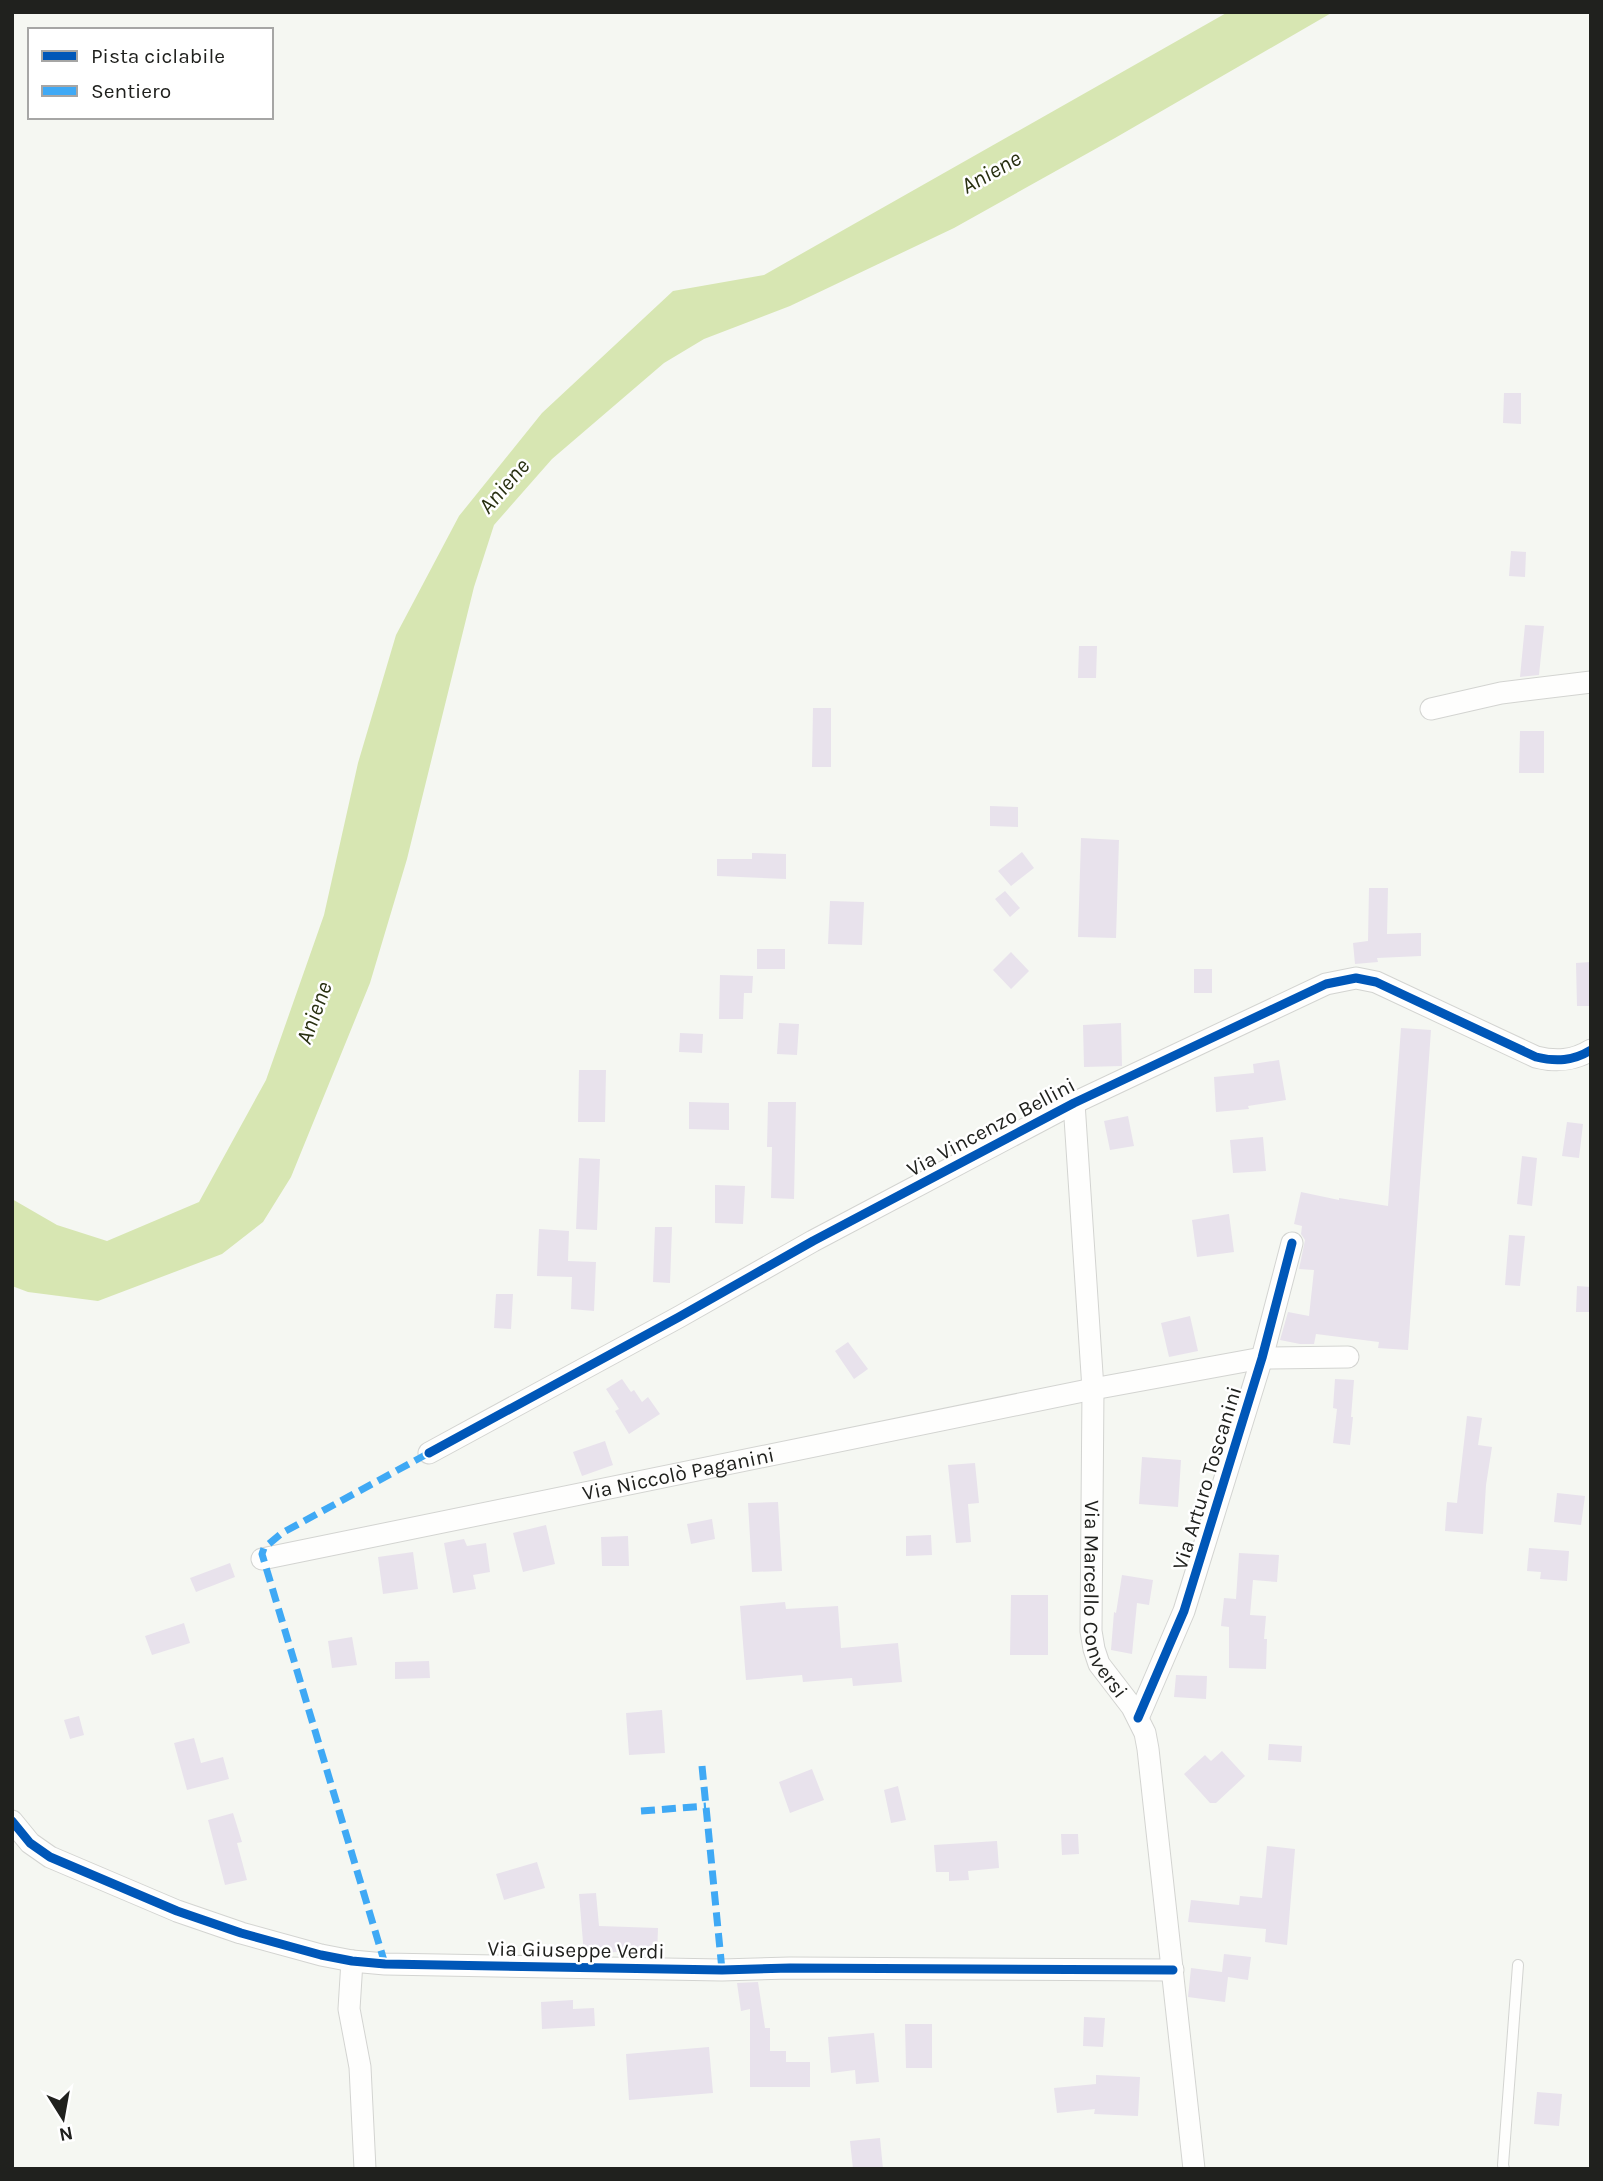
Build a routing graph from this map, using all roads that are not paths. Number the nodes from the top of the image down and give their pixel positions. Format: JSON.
{"nodes":[{"id":1,"x":1591,"y":682,"type":"edge"},
{"id":2,"x":1431,"y":709,"type":"dead end"},
{"id":3,"x":1591,"y":1050,"type":"edge"},
{"id":4,"x":1074,"y":1102,"type":"junction"},
{"id":5,"x":1292,"y":1244,"type":"dead end"},
{"id":6,"x":1348,"y":1357,"type":"dead end"},
{"id":7,"x":1262,"y":1359,"type":"junction"},
{"id":8,"x":1093,"y":1389,"type":"junction"},
{"id":9,"x":429,"y":1453,"type":"dead end"},
{"id":10,"x":262,"y":1559,"type":"dead end"},
{"id":11,"x":1138,"y":1718,"type":"junction"},
{"id":12,"x":12,"y":1821,"type":"edge"},
{"id":13,"x":352,"y":1961,"type":"junction"},
{"id":14,"x":1518,"y":1965,"type":"dead end"},
{"id":15,"x":1173,"y":1970,"type":"junction"},
{"id":16,"x":365,"y":2169,"type":"edge"},
{"id":17,"x":1194,"y":2169,"type":"edge"},
{"id":18,"x":1504,"y":2169,"type":"edge"}],
"edges":[{"from":1,"to":2,"type":"street"},
{"from":3,"to":4,"type":"street","name":"Via Vincenzo Bellini"},
{"from":4,"to":8,"type":"street","name":"Via Marcello Conversi"},
{"from":4,"to":9,"type":"street","name":"Via Vincenzo Bellini"},
{"from":5,"to":7,"type":"street","name":"Via Arturo Toscanini"},
{"from":6,"to":7,"type":"street","name":"Via Niccolò Paganini"},
{"from":7,"to":8,"type":"street","name":"Via Niccolò Paganini"},
{"from":7,"to":11,"type":"street","name":"Via Arturo Toscanini"},
{"from":8,"to":10,"type":"street","name":"Via Niccolò Paganini"},
{"from":8,"to":11,"type":"street","name":"Via Marcello Conversi"},
{"from":11,"to":15,"type":"street","name":"Via Marcello Conversi"},
{"from":12,"to":13,"type":"street","name":"Via Giuseppe Verdi"},
{"from":13,"to":15,"type":"street","name":"Via Giuseppe Verdi"},
{"from":13,"to":16,"type":"street"},
{"from":14,"to":18,"type":"lane"},
{"from":15,"to":17,"type":"street","name":"Via Marcello Conversi"}]}
